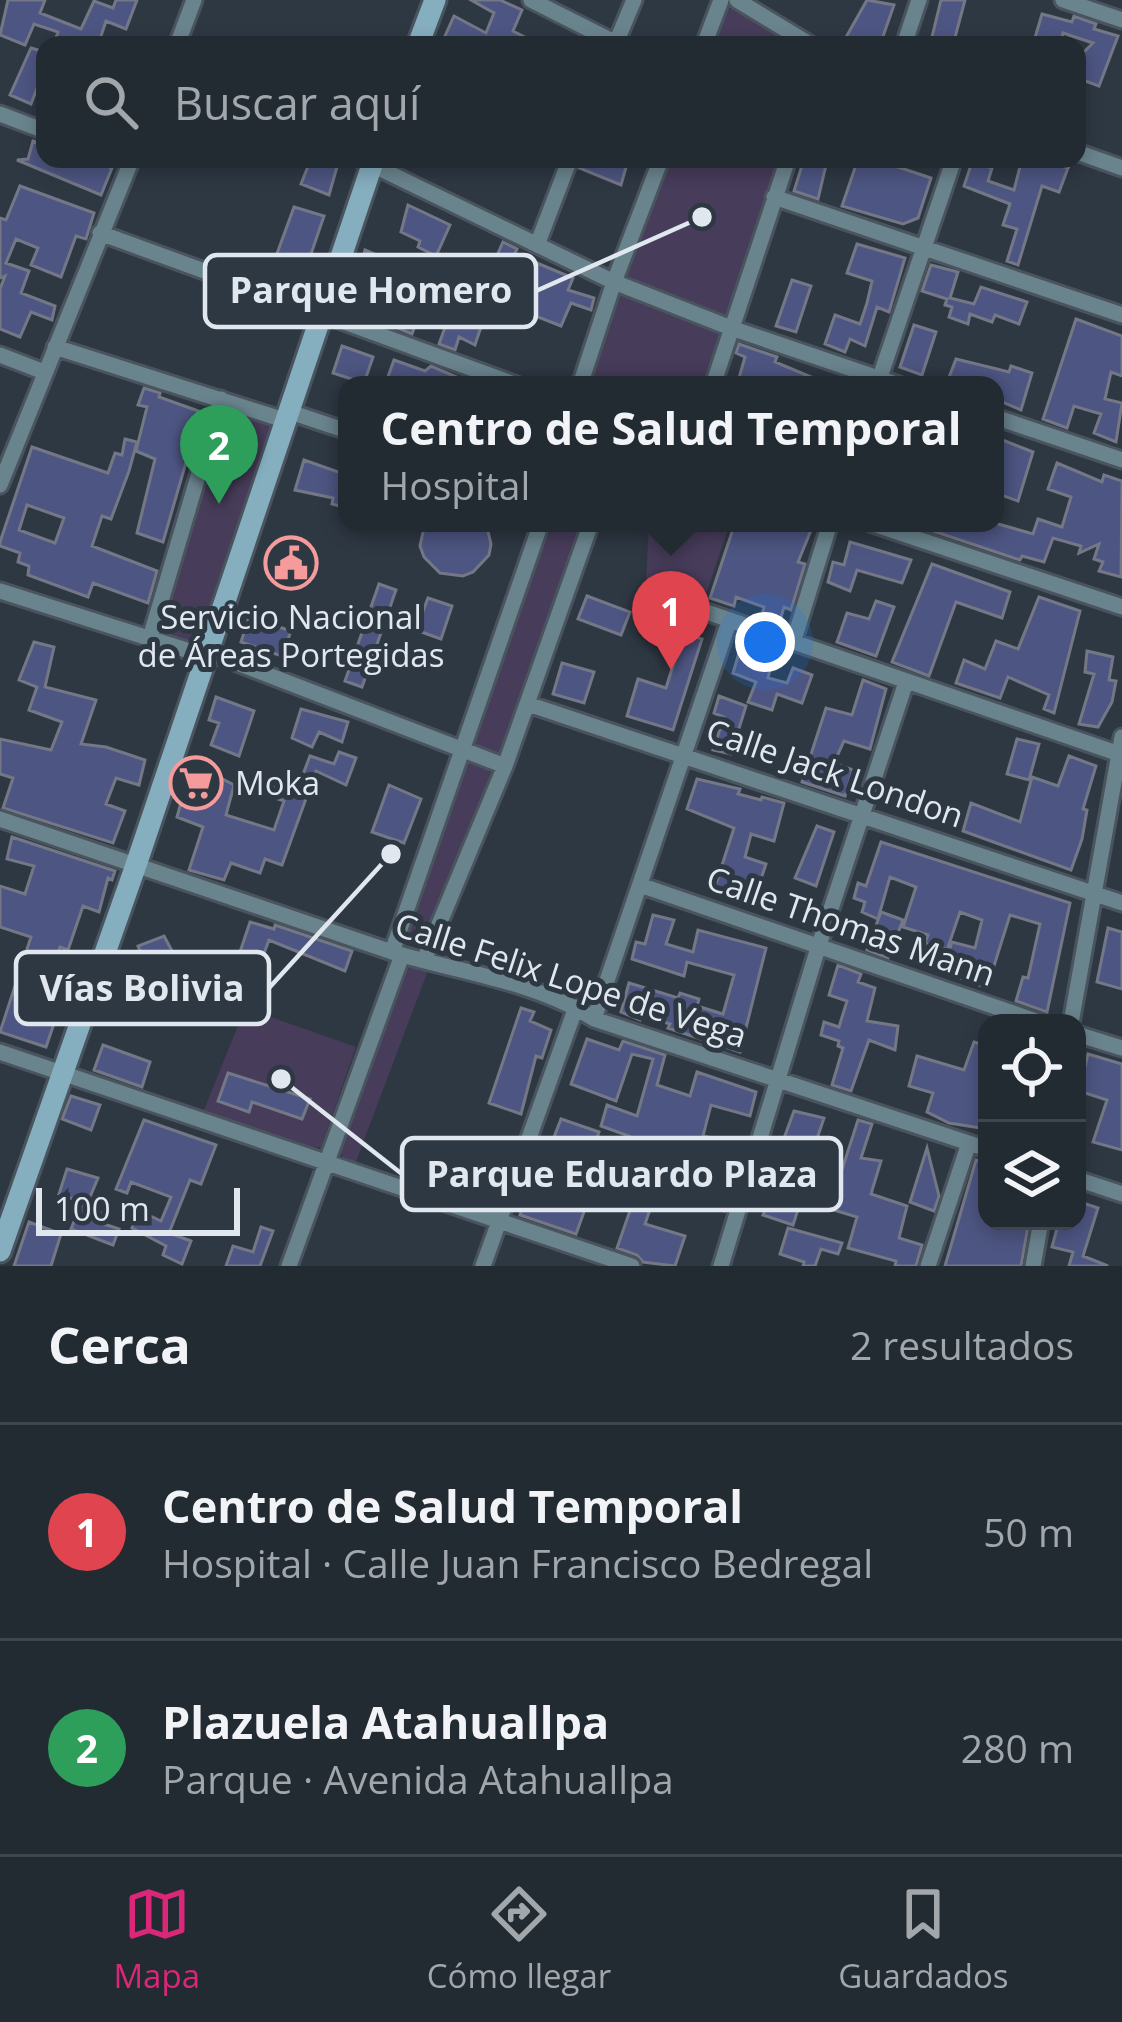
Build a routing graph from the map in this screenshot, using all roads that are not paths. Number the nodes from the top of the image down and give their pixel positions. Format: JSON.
{"nodes":[{"id":1,"x":194,"y":0,"type":"edge"},
{"id":2,"x":435,"y":0,"type":"edge"},
{"id":3,"x":531,"y":0,"type":"edge"},
{"id":4,"x":634,"y":0,"type":"edge"},
{"id":5,"x":721,"y":0,"type":"edge"},
{"id":6,"x":737,"y":0,"type":"edge"},
{"id":7,"x":919,"y":0,"type":"edge"},
{"id":8,"x":1063,"y":0,"type":"edge"},
{"id":9,"x":1122,"y":20,"type":"edge"},
{"id":10,"x":180,"y":36,"type":"edge"},
{"id":11,"x":421,"y":36,"type":"edge"},
{"id":12,"x":600,"y":36,"type":"edge"},
{"id":13,"x":618,"y":36,"type":"edge"},
{"id":14,"x":707,"y":36,"type":"edge"},
{"id":15,"x":796,"y":36,"type":"edge"},
{"id":16,"x":907,"y":36,"type":"edge"},
{"id":17,"x":0,"y":114,"type":"edge"},
{"id":18,"x":36,"y":128,"type":"edge"},
{"id":19,"x":1086,"y":155,"type":"edge"},
{"id":20,"x":123,"y":168,"type":"edge"},
{"id":21,"x":367,"y":168,"type":"edge"},
{"id":22,"x":383,"y":168,"type":"edge"},
{"id":23,"x":567,"y":168,"type":"edge"},
{"id":24,"x":658,"y":168,"type":"edge"},
{"id":25,"x":785,"y":168,"type":"edge"},
{"id":26,"x":951,"y":168,"type":"edge"},
{"id":27,"x":1122,"y":168,"type":"edge"},
{"id":28,"x":775,"y":197,"type":"junction"},
{"id":29,"x":100,"y":233,"type":"junction"},
{"id":30,"x":537,"y":245,"type":"junction"},
{"id":31,"x":925,"y":248,"type":"junction"},
{"id":32,"x":614,"y":282,"type":"junction"},
{"id":33,"x":1122,"y":314,"type":"edge"},
{"id":34,"x":324,"y":316,"type":"junction"},
{"id":35,"x":731,"y":328,"type":"junction"},
{"id":36,"x":55,"y":347,"type":"junction"},
{"id":37,"x":0,"y":355,"type":"edge"},
{"id":38,"x":44,"y":373,"type":"junction"},
{"id":39,"x":492,"y":376,"type":"edge"},
{"id":40,"x":583,"y":376,"type":"edge"},
{"id":41,"x":715,"y":376,"type":"edge"},
{"id":42,"x":862,"y":376,"type":"edge"},
{"id":43,"x":880,"y":376,"type":"edge"},
{"id":44,"x":221,"y":399,"type":"junction"},
{"id":45,"x":288,"y":416,"type":"junction"},
{"id":46,"x":1004,"y":420,"type":"edge"},
{"id":47,"x":338,"y":429,"type":"edge"},
{"id":48,"x":1122,"y":460,"type":"edge"},
{"id":49,"x":0,"y":485,"type":"edge"},
{"id":50,"x":539,"y":532,"type":"edge"},
{"id":51,"x":588,"y":532,"type":"edge"},
{"id":52,"x":827,"y":532,"type":"edge"},
{"id":53,"x":897,"y":532,"type":"edge"},
{"id":54,"x":0,"y":591,"type":"edge"},
{"id":55,"x":692,"y":608,"type":"dead end"},
{"id":56,"x":1122,"y":608,"type":"edge"},
{"id":57,"x":729,"y":622,"type":"junction"},
{"id":58,"x":150,"y":638,"type":"junction"},
{"id":59,"x":793,"y":643,"type":"junction"},
{"id":60,"x":206,"y":656,"type":"junction"},
{"id":61,"x":906,"y":682,"type":"junction"},
{"id":62,"x":528,"y":704,"type":"junction"},
{"id":63,"x":1121,"y":748,"type":"edge"},
{"id":64,"x":461,"y":750,"type":"junction"},
{"id":65,"x":684,"y":754,"type":"junction"},
{"id":66,"x":505,"y":766,"type":"junction"},
{"id":67,"x":861,"y":814,"type":"junction"},
{"id":68,"x":0,"y":819,"type":"edge"},
{"id":69,"x":136,"y":865,"type":"junction"},
{"id":70,"x":640,"y":885,"type":"junction"},
{"id":71,"x":1093,"y":892,"type":"junction"},
{"id":72,"x":1122,"y":902,"type":"edge"},
{"id":73,"x":818,"y":948,"type":"junction"},
{"id":74,"x":397,"y":954,"type":"junction"},
{"id":75,"x":425,"y":958,"type":"junction"},
{"id":76,"x":576,"y":1007,"type":"junction"},
{"id":77,"x":1015,"y":1014,"type":"edge"},
{"id":78,"x":1073,"y":1014,"type":"edge"},
{"id":79,"x":594,"y":1019,"type":"junction"},
{"id":80,"x":1086,"y":1037,"type":"edge"},
{"id":81,"x":1122,"y":1048,"type":"edge"},
{"id":82,"x":0,"y":1052,"type":"edge"},
{"id":83,"x":62,"y":1073,"type":"junction"},
{"id":84,"x":777,"y":1080,"type":"junction"},
{"id":85,"x":969,"y":1143,"type":"junction"},
{"id":86,"x":978,"y":1146,"type":"edge"},
{"id":87,"x":325,"y":1161,"type":"junction"},
{"id":88,"x":1086,"y":1182,"type":"edge"},
{"id":89,"x":1122,"y":1194,"type":"edge"},
{"id":90,"x":498,"y":1221,"type":"junction"},
{"id":91,"x":1039,"y":1230,"type":"edge"},
{"id":92,"x":0,"y":1251,"type":"edge"},
{"id":93,"x":289,"y":1266,"type":"edge"},
{"id":94,"x":483,"y":1266,"type":"edge"},
{"id":95,"x":632,"y":1266,"type":"edge"},
{"id":96,"x":721,"y":1266,"type":"edge"},
{"id":97,"x":928,"y":1266,"type":"edge"},
{"id":98,"x":1033,"y":1266,"type":"edge"}],
"edges":[{"from":1,"to":10,"type":"street"},
{"from":2,"to":11,"type":"main road"},
{"from":3,"to":12,"type":"street"},
{"from":4,"to":13,"type":"street"},
{"from":5,"to":14,"type":"street"},
{"from":6,"to":15,"type":"street"},
{"from":7,"to":16,"type":"street"},
{"from":8,"to":9,"type":"street"},
{"from":17,"to":18,"type":"street"},
{"from":19,"to":27,"type":"street"},
{"from":20,"to":29,"type":"street"},
{"from":21,"to":34,"type":"main road"},
{"from":22,"to":30,"type":"street"},
{"from":23,"to":30,"type":"street"},
{"from":24,"to":32,"type":"street"},
{"from":25,"to":28,"type":"street"},
{"from":26,"to":31,"type":"street"},
{"from":28,"to":31,"type":"street"},
{"from":28,"to":35,"type":"street"},
{"from":29,"to":34,"type":"street"},
{"from":29,"to":36,"type":"street"},
{"from":30,"to":32,"type":"street"},
{"from":31,"to":33,"type":"street"},
{"from":31,"to":43,"type":"street"},
{"from":32,"to":35,"type":"street"},
{"from":32,"to":40,"type":"street"},
{"from":34,"to":39,"type":"street"},
{"from":34,"to":45,"type":"main road"},
{"from":35,"to":41,"type":"street"},
{"from":35,"to":42,"type":"street"},
{"from":36,"to":38,"type":"street"},
{"from":36,"to":44,"type":"street"},
{"from":37,"to":38,"type":"street"},
{"from":38,"to":49,"type":"street"},
{"from":44,"to":45,"type":"street"},
{"from":44,"to":58,"type":"street"},
{"from":45,"to":47,"type":"street"},
{"from":45,"to":60,"type":"main road"},
{"from":46,"to":48,"type":"street"},
{"from":50,"to":64,"type":"street"},
{"from":51,"to":62,"type":"street"},
{"from":52,"to":59,"type":"street"},
{"from":53,"to":56,"type":"street"},
{"from":54,"to":58,"type":"street"},
{"from":55,"to":57,"type":"street"},
{"from":57,"to":59,"type":"street"},
{"from":57,"to":65,"type":"street"},
{"from":58,"to":60,"type":"street"},
{"from":59,"to":61,"type":"street"},
{"from":60,"to":64,"type":"street"},
{"from":60,"to":69,"type":"main road"},
{"from":61,"to":63,"type":"street"},
{"from":61,"to":67,"type":"street"},
{"from":62,"to":65,"type":"street","name":"Calle Jack London"},
{"from":62,"to":66,"type":"street"},
{"from":63,"to":71,"type":"street"},
{"from":64,"to":66,"type":"street"},
{"from":64,"to":74,"type":"street"},
{"from":65,"to":67,"type":"street","name":"Calle Jack London"},
{"from":65,"to":70,"type":"street"},
{"from":66,"to":75,"type":"street"},
{"from":67,"to":71,"type":"street","name":"Calle Jack London"},
{"from":67,"to":73,"type":"street"},
{"from":68,"to":69,"type":"street","name":"Calle Felix Lope de Vega"},
{"from":69,"to":74,"type":"street","name":"Calle Felix Lope de Vega"},
{"from":69,"to":83,"type":"main road"},
{"from":70,"to":73,"type":"street","name":"Calle Thomas Mann"},
{"from":70,"to":79,"type":"street"},
{"from":71,"to":72,"type":"street","name":"Calle Jack London"},
{"from":71,"to":78,"type":"street"},
{"from":73,"to":77,"type":"street","name":"Calle Thomas Mann"},
{"from":73,"to":84,"type":"street"},
{"from":74,"to":75,"type":"street","name":"Calle Felix Lope de Vega"},
{"from":74,"to":87,"type":"street"},
{"from":75,"to":76,"type":"street","name":"Calle Felix Lope de Vega"},
{"from":76,"to":79,"type":"street","name":"Calle Felix Lope de Vega"},
{"from":76,"to":90,"type":"street"},
{"from":79,"to":84,"type":"street","name":"Calle Felix Lope de Vega"},
{"from":80,"to":81,"type":"street"},
{"from":82,"to":83,"type":"street"},
{"from":83,"to":87,"type":"street"},
{"from":83,"to":92,"type":"main road"},
{"from":84,"to":85,"type":"street","name":"Calle Felix Lope de Vega"},
{"from":84,"to":96,"type":"street"},
{"from":85,"to":86,"type":"street","name":"Calle Felix Lope de Vega"},
{"from":85,"to":97,"type":"street"},
{"from":87,"to":90,"type":"street"},
{"from":87,"to":93,"type":"street"},
{"from":88,"to":89,"type":"street"},
{"from":90,"to":94,"type":"street"},
{"from":90,"to":95,"type":"street"},
{"from":91,"to":98,"type":"street"}]}
